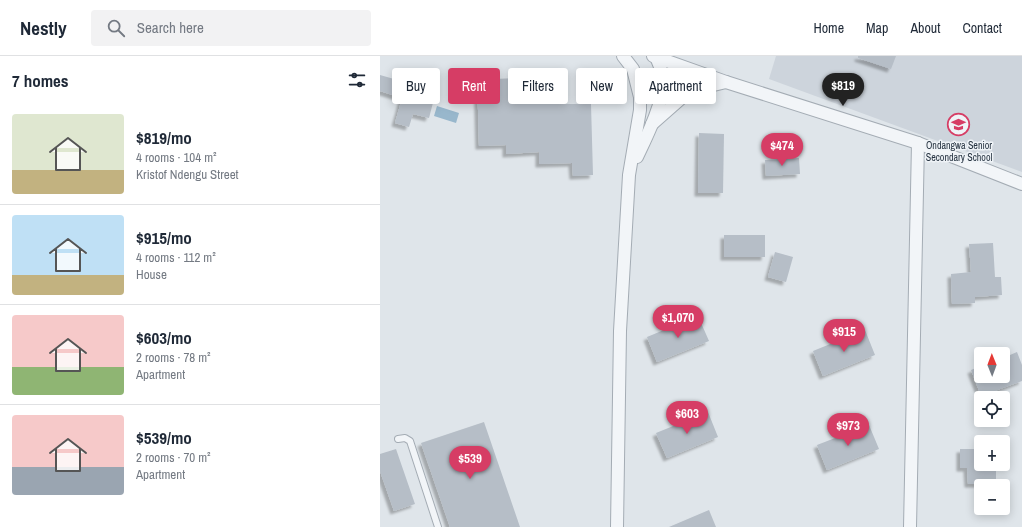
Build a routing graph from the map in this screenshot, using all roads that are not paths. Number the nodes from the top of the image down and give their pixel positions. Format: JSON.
{"nodes":[{"id":1,"x":623,"y":56,"type":"edge"},
{"id":2,"x":655,"y":56,"type":"edge"},
{"id":3,"x":726,"y":82,"type":"junction"},
{"id":4,"x":652,"y":124,"type":"junction"},
{"id":5,"x":918,"y":143,"type":"junction"},
{"id":6,"x":629,"y":175,"type":"junction"},
{"id":7,"x":1022,"y":184,"type":"edge"},
{"id":8,"x":398,"y":439,"type":"dead end"},
{"id":9,"x":438,"y":527,"type":"edge"},
{"id":10,"x":617,"y":527,"type":"edge"},
{"id":11,"x":910,"y":527,"type":"edge"}],
"edges":[{"from":1,"to":6,"type":"street"},
{"from":2,"to":3,"type":"street"},
{"from":2,"to":4,"type":"street"},
{"from":3,"to":4,"type":"street"},
{"from":3,"to":5,"type":"street"},
{"from":4,"to":6,"type":"street"},
{"from":5,"to":7,"type":"street"},
{"from":5,"to":11,"type":"street"},
{"from":6,"to":10,"type":"street"},
{"from":8,"to":9,"type":"lane"}]}
